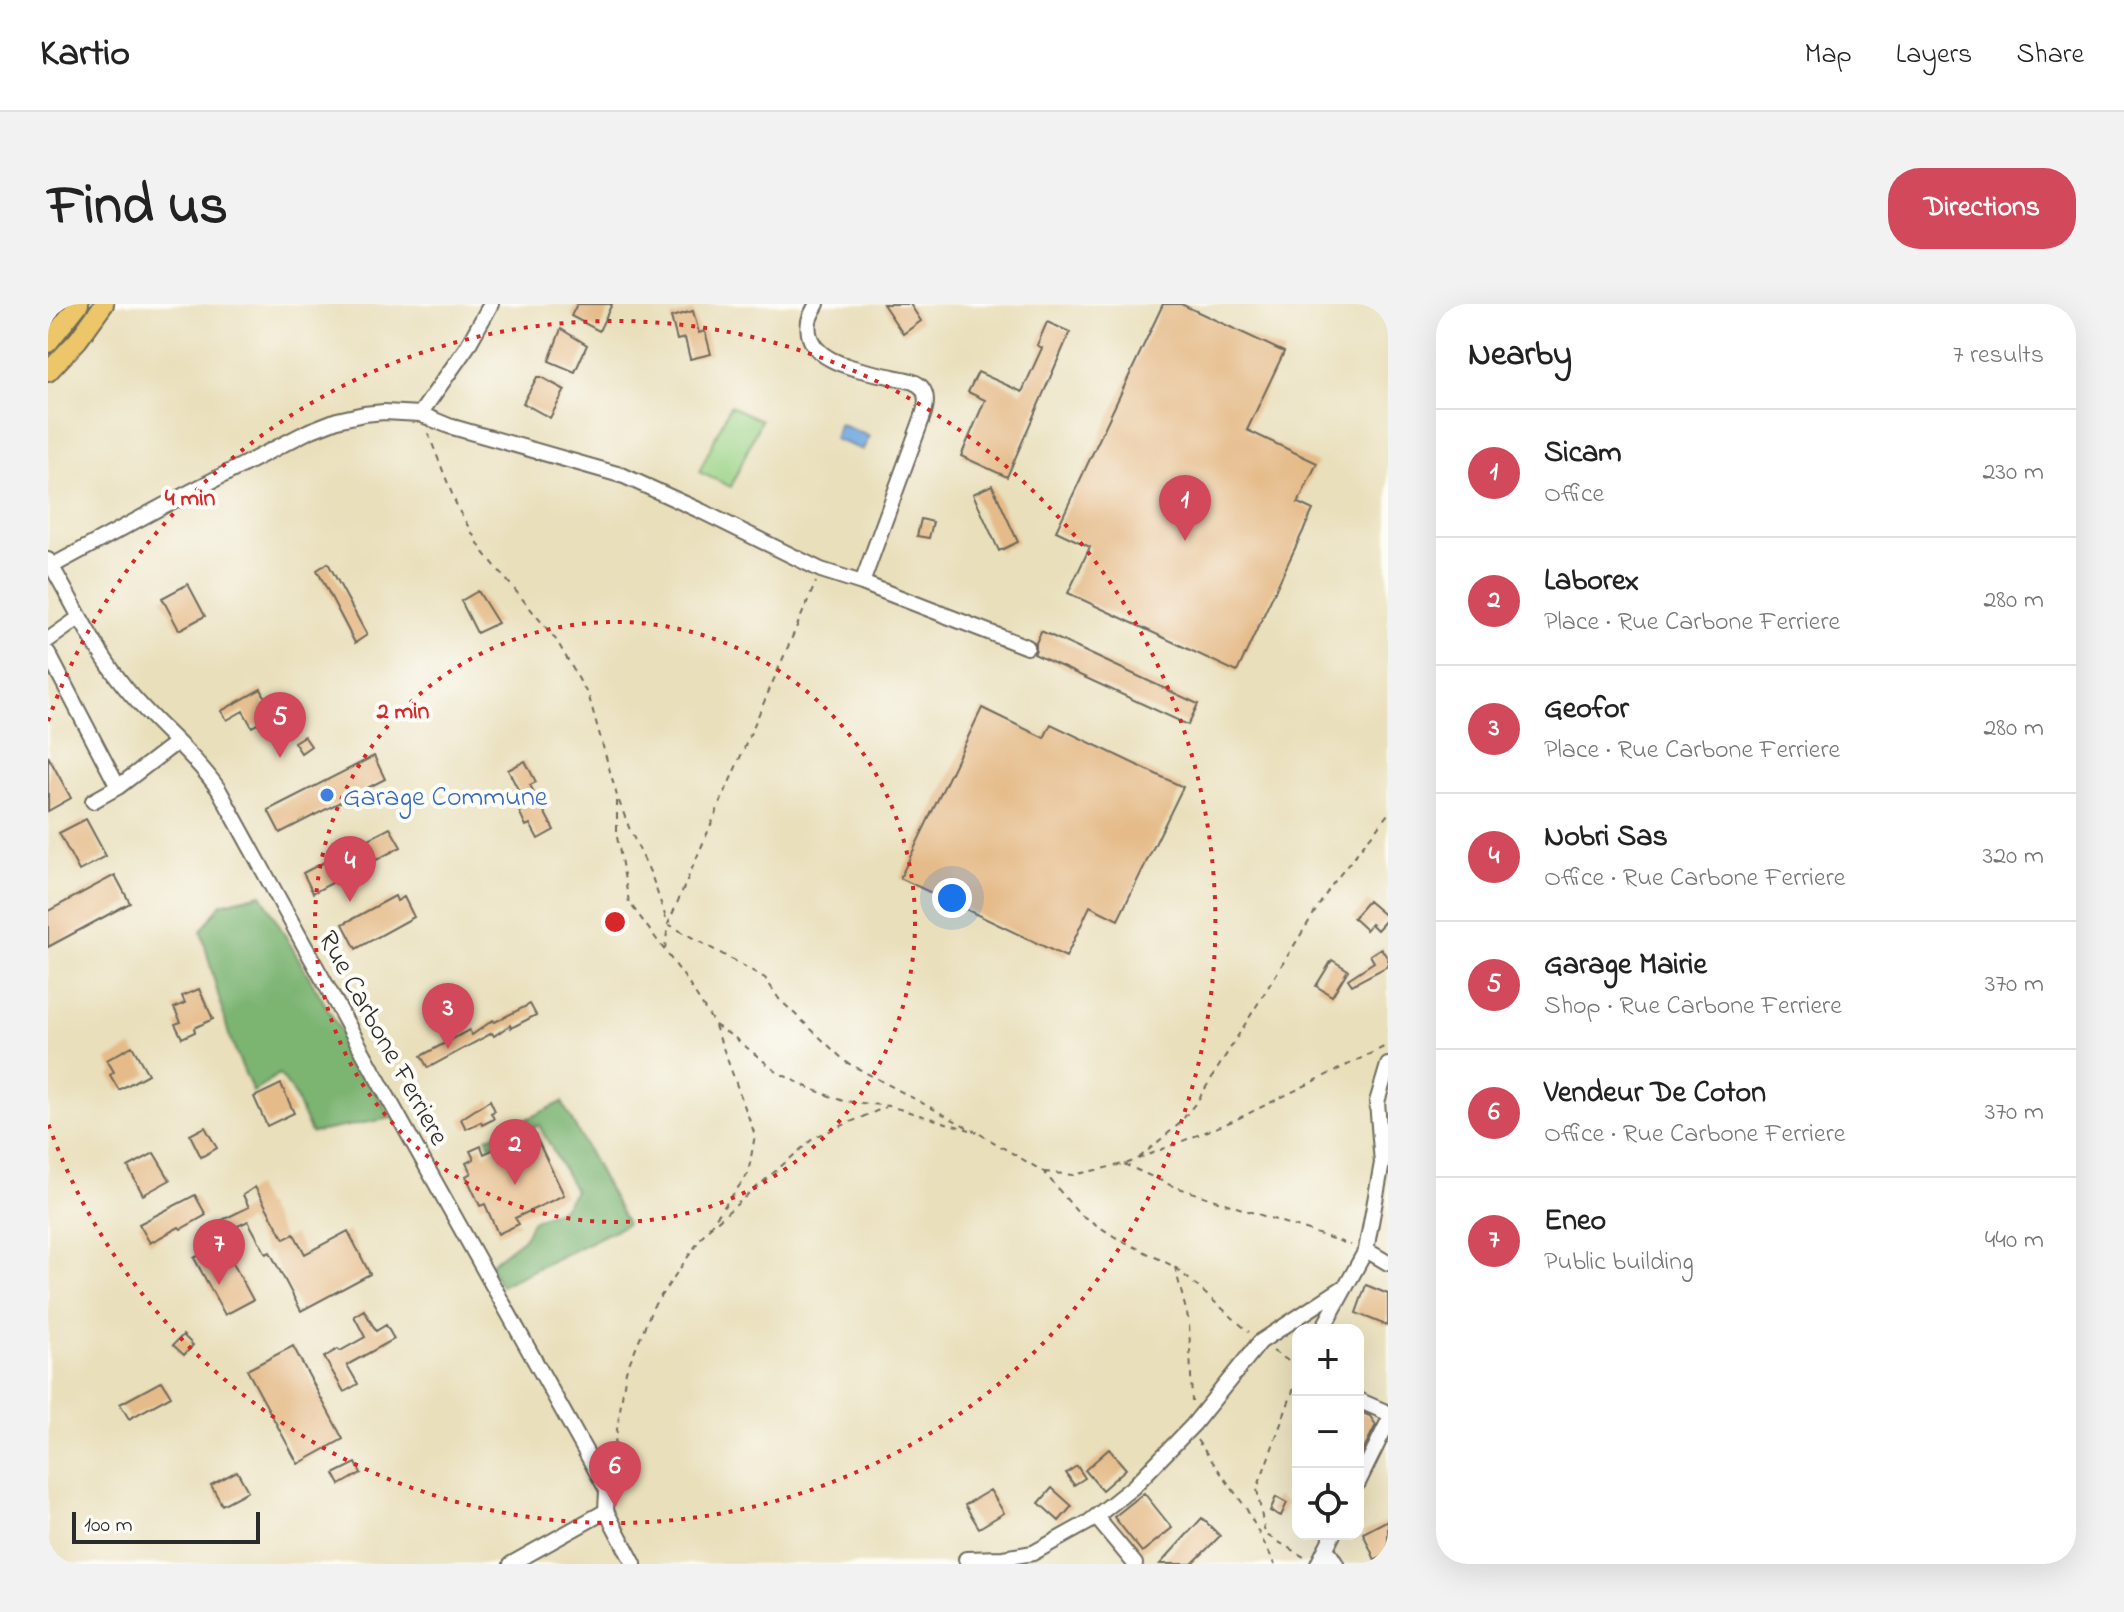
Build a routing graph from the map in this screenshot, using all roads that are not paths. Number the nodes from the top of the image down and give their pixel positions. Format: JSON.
{"nodes":[{"id":1,"x":79,"y":304,"type":"edge"},
{"id":2,"x":104,"y":304,"type":"edge"},
{"id":3,"x":491,"y":304,"type":"edge"},
{"id":4,"x":817,"y":304,"type":"edge"},
{"id":5,"x":48,"y":343,"type":"edge"},
{"id":6,"x":48,"y":372,"type":"edge"},
{"id":7,"x":420,"y":414,"type":"junction"},
{"id":8,"x":50,"y":563,"type":"edge"},
{"id":9,"x":862,"y":583,"type":"junction"},
{"id":10,"x":79,"y":618,"type":"junction"},
{"id":11,"x":48,"y":640,"type":"edge"},
{"id":12,"x":1027,"y":647,"type":"dead end"},
{"id":13,"x":48,"y":653,"type":"edge"},
{"id":14,"x":177,"y":742,"type":"junction"},
{"id":15,"x":118,"y":787,"type":"junction"},
{"id":16,"x":93,"y":801,"type":"dead end"},
{"id":17,"x":1388,"y":1065,"type":"edge"},
{"id":18,"x":1384,"y":1130,"type":"edge"},
{"id":19,"x":1385,"y":1164,"type":"edge"},
{"id":20,"x":1366,"y":1250,"type":"junction"},
{"id":21,"x":1388,"y":1263,"type":"edge"},
{"id":22,"x":1344,"y":1287,"type":"junction"},
{"id":23,"x":1331,"y":1311,"type":"junction"},
{"id":24,"x":1325,"y":1324,"type":"edge"},
{"id":25,"x":1336,"y":1324,"type":"edge"},
{"id":26,"x":1364,"y":1403,"type":"edge"},
{"id":27,"x":1388,"y":1413,"type":"edge"},
{"id":28,"x":1388,"y":1422,"type":"edge"},
{"id":29,"x":1364,"y":1471,"type":"edge"},
{"id":30,"x":606,"y":1511,"type":"junction"},
{"id":31,"x":1096,"y":1517,"type":"junction"},
{"id":32,"x":1330,"y":1541,"type":"edge"},
{"id":33,"x":966,"y":1559,"type":"dead end"},
{"id":34,"x":511,"y":1564,"type":"edge"},
{"id":35,"x":634,"y":1564,"type":"edge"},
{"id":36,"x":1135,"y":1564,"type":"edge"},
{"id":37,"x":1318,"y":1564,"type":"edge"},
{"id":38,"x":1336,"y":1564,"type":"edge"}],
"edges":[{"from":1,"to":5,"type":"main road"},
{"from":2,"to":6,"type":"main road"},
{"from":3,"to":7,"type":"street"},
{"from":4,"to":9,"type":"street"},
{"from":7,"to":8,"type":"street"},
{"from":7,"to":9,"type":"street"},
{"from":8,"to":10,"type":"street","name":"Rue Carbone Ferriere"},
{"from":9,"to":12,"type":"street"},
{"from":10,"to":11,"type":"street"},
{"from":10,"to":14,"type":"street","name":"Rue Carbone Ferriere"},
{"from":13,"to":15,"type":"street"},
{"from":14,"to":15,"type":"street"},
{"from":14,"to":30,"type":"street","name":"Rue Carbone Ferriere"},
{"from":15,"to":16,"type":"street"},
{"from":17,"to":18,"type":"street"},
{"from":18,"to":19,"type":"street"},
{"from":19,"to":20,"type":"street"},
{"from":20,"to":21,"type":"street"},
{"from":20,"to":22,"type":"street"},
{"from":22,"to":23,"type":"street"},
{"from":22,"to":31,"type":"street"},
{"from":23,"to":24,"type":"street"},
{"from":23,"to":25,"type":"street"},
{"from":26,"to":27,"type":"street"},
{"from":28,"to":29,"type":"street"},
{"from":30,"to":34,"type":"street"},
{"from":30,"to":35,"type":"street"},
{"from":31,"to":33,"type":"street"},
{"from":31,"to":36,"type":"street"},
{"from":32,"to":37,"type":"street"},
{"from":32,"to":38,"type":"street"}]}
